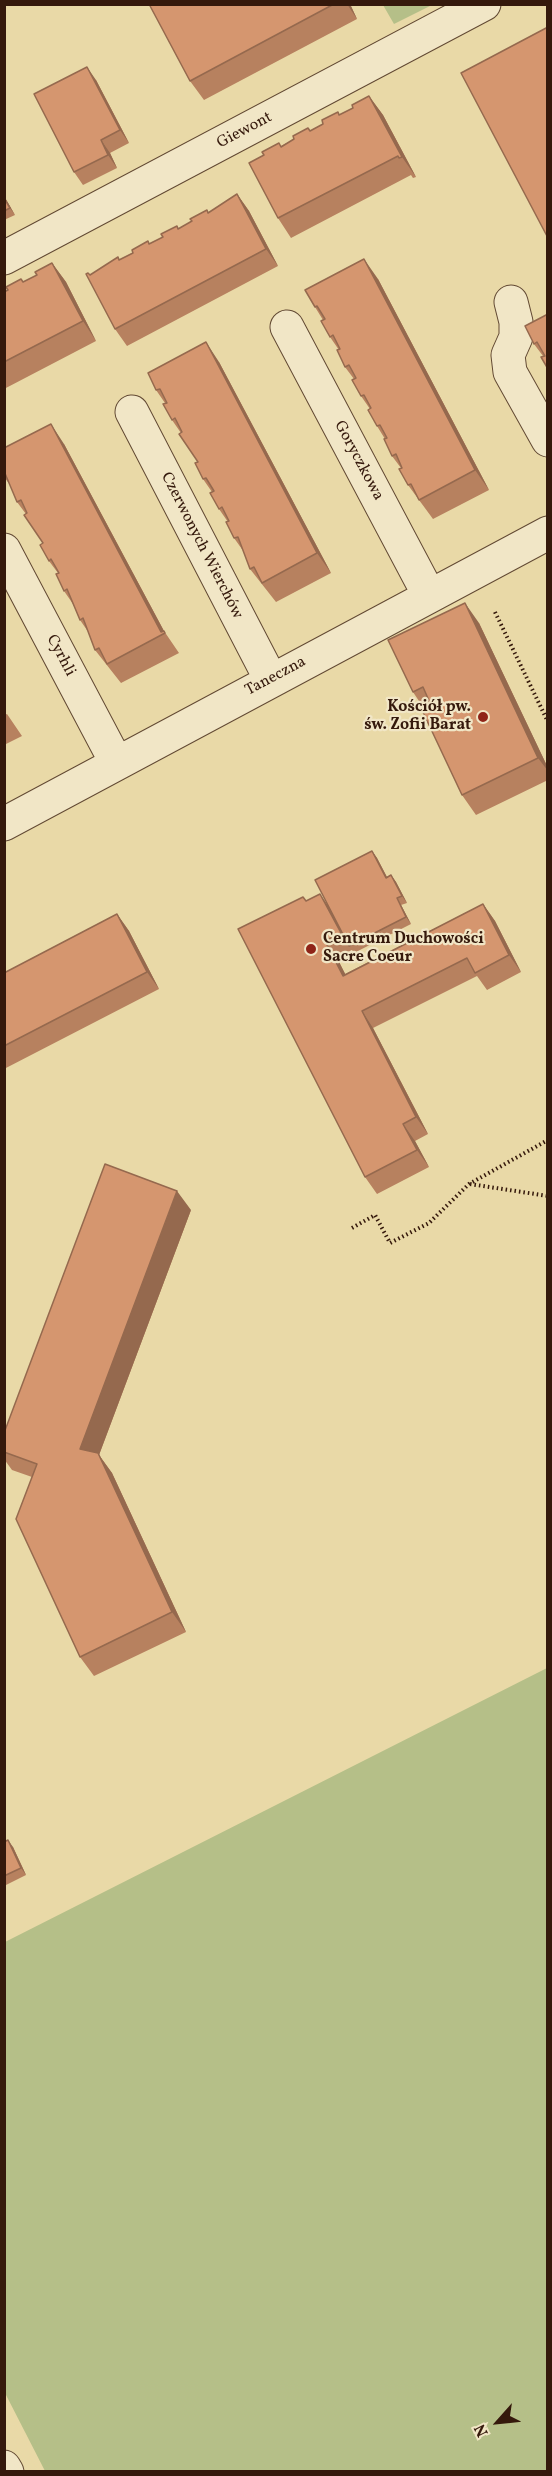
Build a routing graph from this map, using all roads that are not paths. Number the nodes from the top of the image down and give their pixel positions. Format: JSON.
{"nodes":[{"id":1,"x":484,"y":4,"type":"edge"},
{"id":2,"x":4,"y":258,"type":"edge"},
{"id":3,"x":511,"y":302,"type":"dead end"},
{"id":4,"x":287,"y":327,"type":"dead end"},
{"id":5,"x":132,"y":412,"type":"dead end"},
{"id":6,"x":548,"y":440,"type":"edge"},
{"id":7,"x":548,"y":533,"type":"edge"},
{"id":8,"x":4,"y":550,"type":"edge"},
{"id":9,"x":429,"y":596,"type":"junction"},
{"id":10,"x":271,"y":680,"type":"junction"},
{"id":11,"x":116,"y":762,"type":"junction"},
{"id":12,"x":4,"y":824,"type":"edge"},
{"id":13,"x":4,"y":2467,"type":"edge"},
{"id":14,"x":7,"y":2472,"type":"edge"}],
"edges":[{"from":1,"to":2,"type":"street","name":"Giewont"},
{"from":3,"to":6,"type":"street"},
{"from":4,"to":9,"type":"street","name":"Goryczkowa"},
{"from":5,"to":10,"type":"street","name":"Czerwonych Wierchów"},
{"from":7,"to":9,"type":"street","name":"Taneczna"},
{"from":8,"to":11,"type":"street","name":"Cyrhli"},
{"from":9,"to":10,"type":"street","name":"Taneczna"},
{"from":10,"to":11,"type":"street","name":"Taneczna"},
{"from":11,"to":12,"type":"street","name":"Taneczna"},
{"from":13,"to":14,"type":"street"}]}
